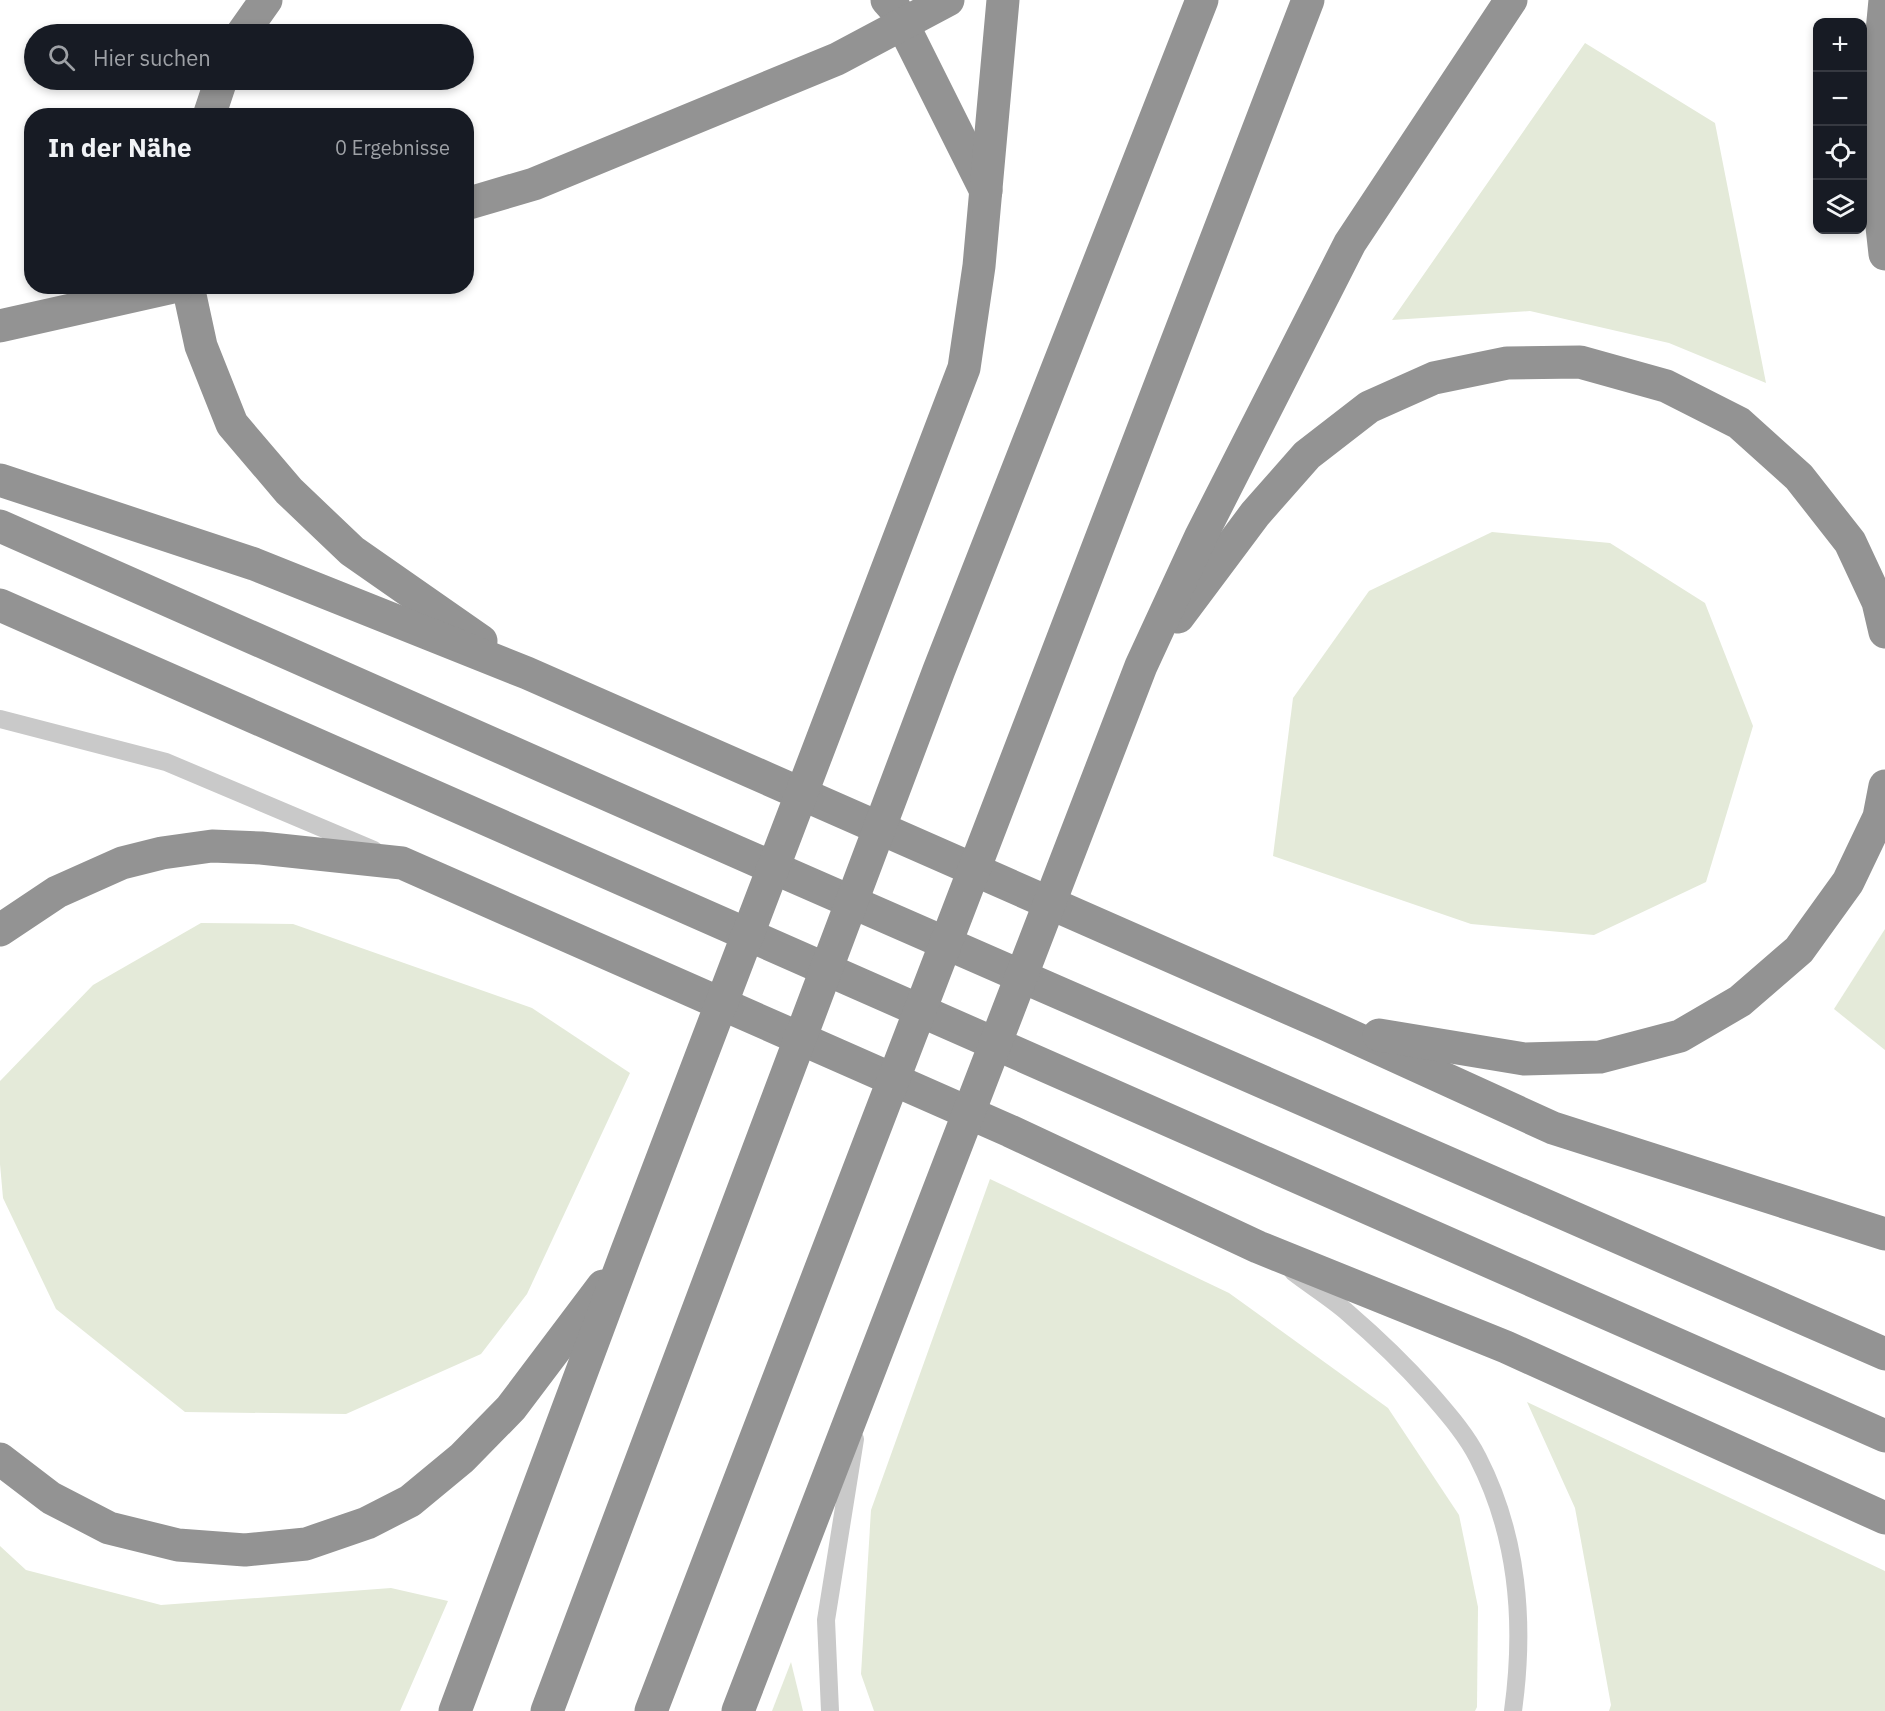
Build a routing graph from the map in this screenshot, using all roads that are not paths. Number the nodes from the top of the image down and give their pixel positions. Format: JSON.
{"nodes":[{"id":1,"x":266,"y":0,"type":"edge"},
{"id":2,"x":887,"y":0,"type":"edge"},
{"id":3,"x":948,"y":0,"type":"edge"},
{"id":4,"x":1003,"y":0,"type":"edge"},
{"id":5,"x":1202,"y":0,"type":"edge"},
{"id":6,"x":1308,"y":0,"type":"edge"},
{"id":7,"x":1511,"y":0,"type":"edge"},
{"id":8,"x":1885,"y":0,"type":"edge"},
{"id":9,"x":249,"y":24,"type":"edge"},
{"id":10,"x":218,"y":90,"type":"edge"},
{"id":11,"x":212,"y":108,"type":"edge"},
{"id":12,"x":986,"y":191,"type":"junction"},
{"id":13,"x":474,"y":202,"type":"edge"},
{"id":14,"x":1885,"y":254,"type":"edge"},
{"id":15,"x":142,"y":294,"type":"edge"},
{"id":16,"x":190,"y":294,"type":"edge"},
{"id":17,"x":0,"y":326,"type":"edge"},
{"id":18,"x":0,"y":480,"type":"edge"},
{"id":19,"x":0,"y":526,"type":"edge"},
{"id":20,"x":0,"y":605,"type":"edge"},
{"id":21,"x":1885,"y":632,"type":"edge"},
{"id":22,"x":1141,"y":666,"type":"junction"},
{"id":23,"x":527,"y":673,"type":"junction"},
{"id":24,"x":0,"y":719,"type":"edge"},
{"id":25,"x":1885,"y":786,"type":"edge"},
{"id":26,"x":402,"y":863,"type":"junction"},
{"id":27,"x":0,"y":930,"type":"edge"},
{"id":28,"x":1327,"y":1025,"type":"junction"},
{"id":29,"x":1885,"y":1234,"type":"edge"},
{"id":30,"x":1258,"y":1247,"type":"junction"},
{"id":31,"x":625,"y":1256,"type":"junction"},
{"id":32,"x":1885,"y":1354,"type":"edge"},
{"id":33,"x":863,"y":1388,"type":"junction"},
{"id":34,"x":1885,"y":1436,"type":"edge"},
{"id":35,"x":0,"y":1459,"type":"edge"},
{"id":36,"x":1885,"y":1518,"type":"edge"},
{"id":37,"x":455,"y":1711,"type":"edge"},
{"id":38,"x":547,"y":1711,"type":"edge"},
{"id":39,"x":651,"y":1711,"type":"edge"},
{"id":40,"x":738,"y":1711,"type":"edge"},
{"id":41,"x":830,"y":1711,"type":"edge"},
{"id":42,"x":1513,"y":1711,"type":"edge"}],
"edges":[{"from":1,"to":9,"type":"highway"},
{"from":2,"to":12,"type":"highway"},
{"from":3,"to":13,"type":"highway"},
{"from":4,"to":12,"type":"highway"},
{"from":5,"to":38,"type":"highway"},
{"from":6,"to":39,"type":"highway"},
{"from":7,"to":22,"type":"highway"},
{"from":8,"to":14,"type":"highway"},
{"from":10,"to":11,"type":"highway"},
{"from":12,"to":31,"type":"highway"},
{"from":15,"to":17,"type":"highway"},
{"from":16,"to":23,"type":"highway"},
{"from":18,"to":23,"type":"highway"},
{"from":19,"to":32,"type":"highway"},
{"from":20,"to":34,"type":"highway"},
{"from":21,"to":22,"type":"highway"},
{"from":22,"to":33,"type":"highway"},
{"from":23,"to":28,"type":"highway"},
{"from":24,"to":26,"type":"lane"},
{"from":25,"to":28,"type":"highway"},
{"from":26,"to":27,"type":"highway"},
{"from":26,"to":30,"type":"highway"},
{"from":28,"to":29,"type":"highway"},
{"from":30,"to":36,"type":"highway"},
{"from":30,"to":42,"type":"lane"},
{"from":31,"to":35,"type":"highway"},
{"from":31,"to":37,"type":"highway"},
{"from":33,"to":40,"type":"highway"},
{"from":33,"to":41,"type":"lane"}]}
